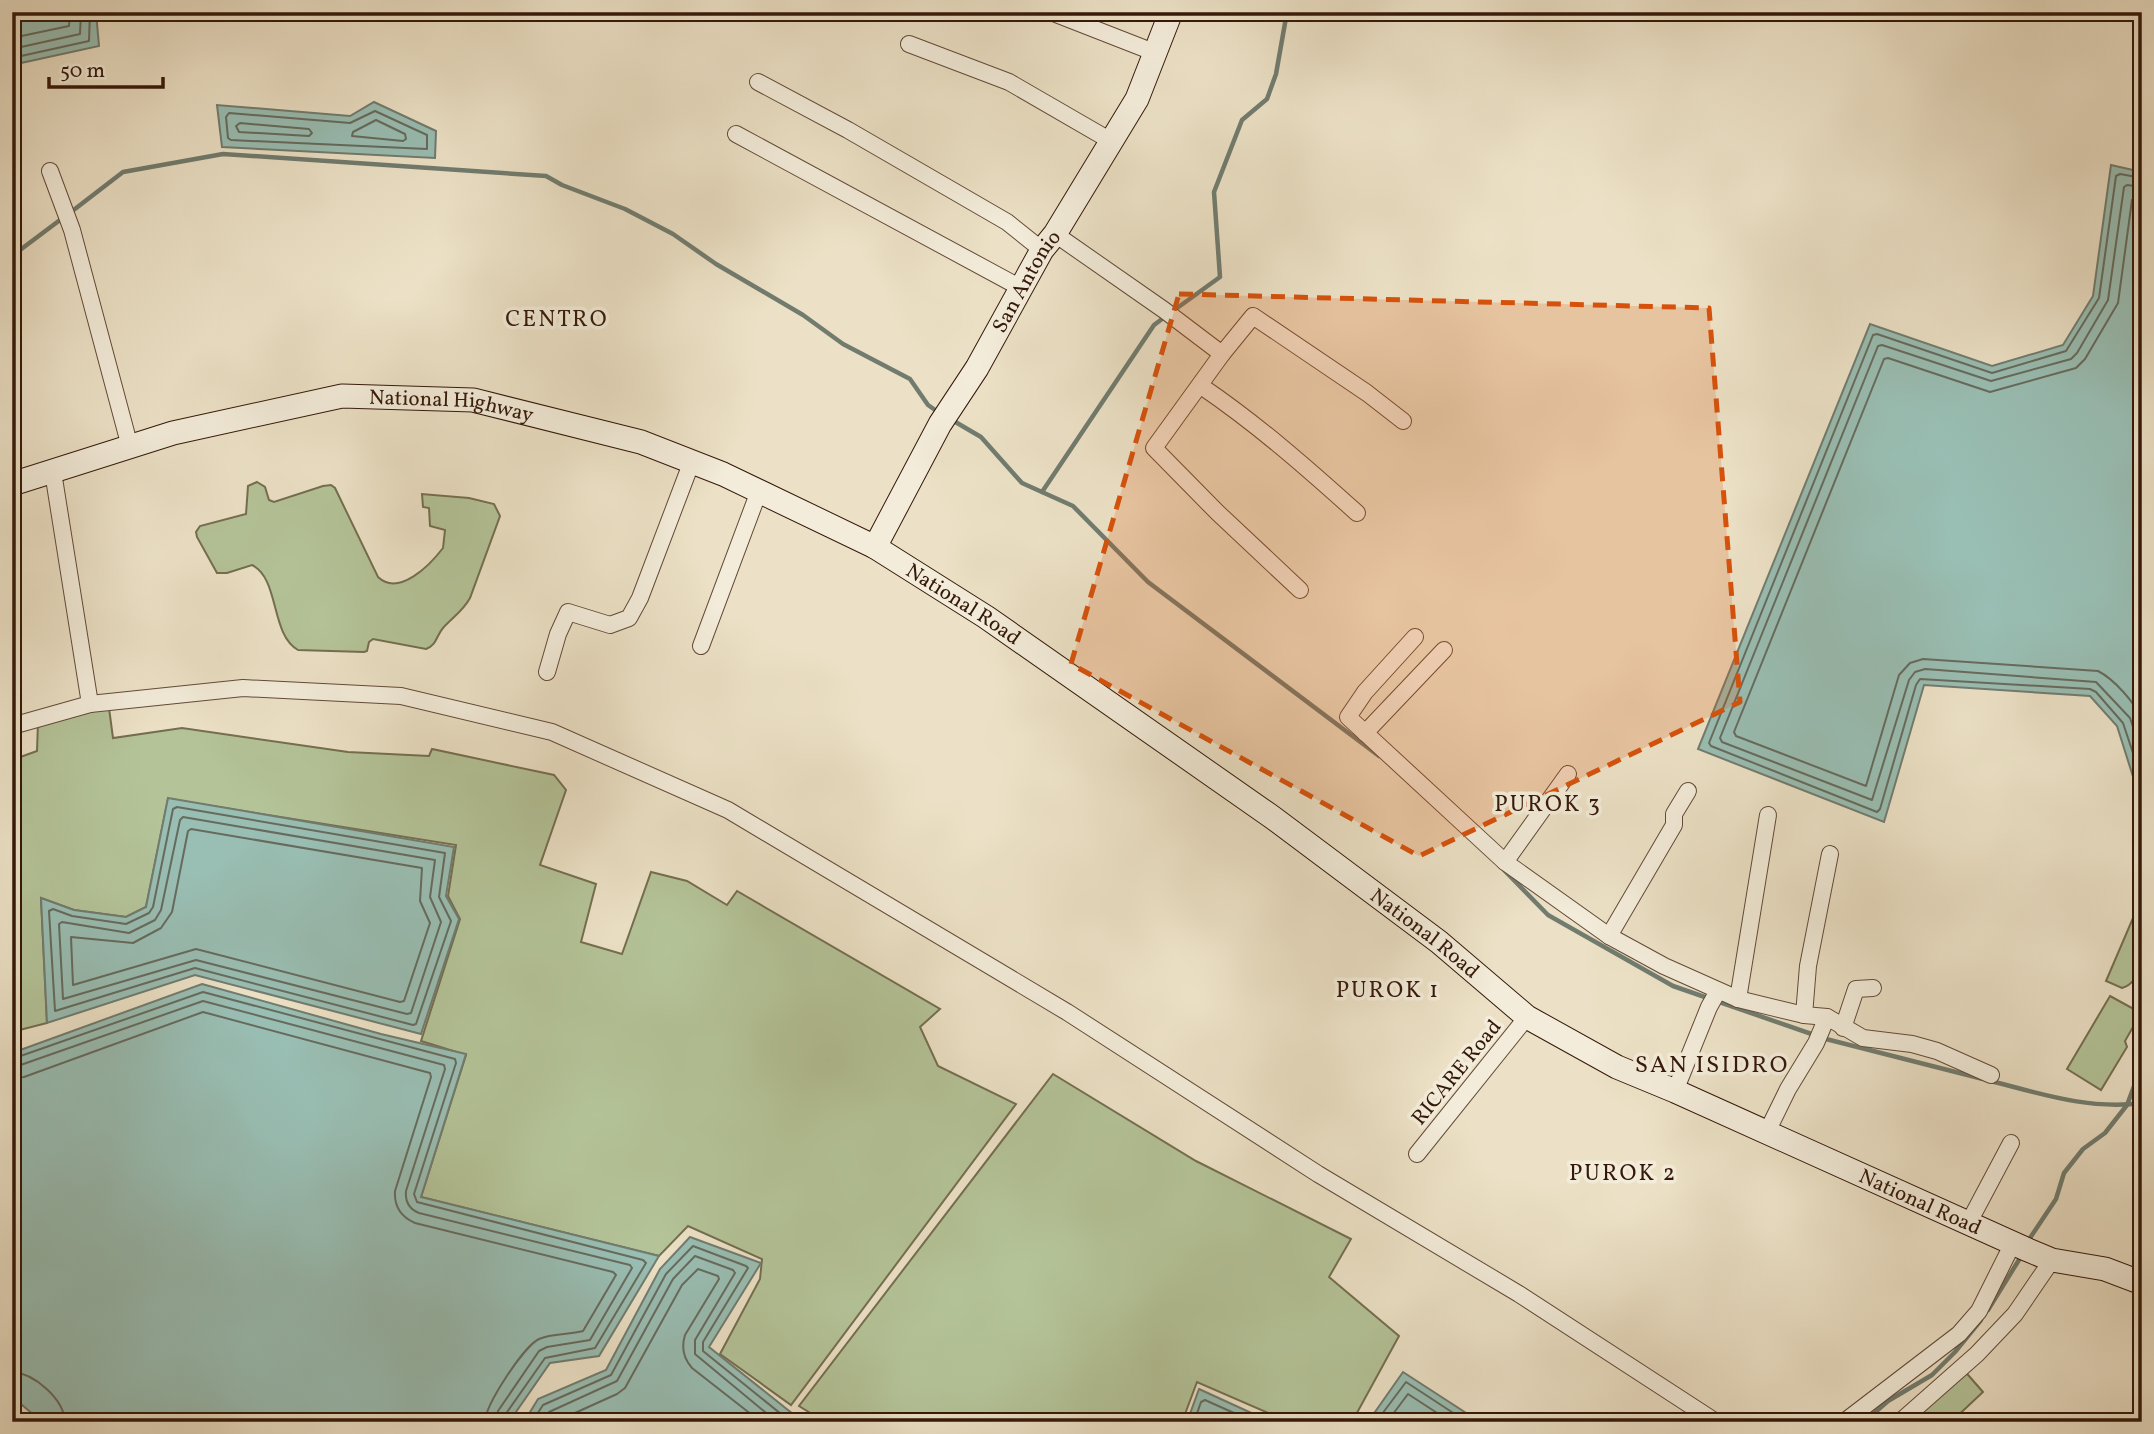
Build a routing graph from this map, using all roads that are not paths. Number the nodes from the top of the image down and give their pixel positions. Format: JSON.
{"nodes":[{"id":1,"x":1051,"y":12,"type":"edge"},
{"id":2,"x":1171,"y":12,"type":"edge"},
{"id":3,"x":909,"y":44,"type":"dead end"},
{"id":4,"x":1156,"y":53,"type":"junction"},
{"id":5,"x":758,"y":82,"type":"dead end"},
{"id":6,"x":736,"y":134,"type":"dead end"},
{"id":7,"x":1111,"y":141,"type":"junction"},
{"id":8,"x":50,"y":171,"type":"dead end"},
{"id":9,"x":1048,"y":242,"type":"junction"},
{"id":10,"x":1021,"y":288,"type":"junction"},
{"id":11,"x":1222,"y":354,"type":"junction"},
{"id":12,"x":1201,"y":386,"type":"junction"},
{"id":13,"x":1403,"y":421,"type":"dead end"},
{"id":14,"x":130,"y":447,"type":"junction"},
{"id":15,"x":692,"y":461,"type":"junction"},
{"id":16,"x":53,"y":472,"type":"junction"},
{"id":17,"x":12,"y":484,"type":"edge"},
{"id":18,"x":759,"y":491,"type":"junction"},
{"id":19,"x":1357,"y":513,"type":"dead end"},
{"id":20,"x":874,"y":547,"type":"junction"},
{"id":21,"x":1300,"y":590,"type":"dead end"},
{"id":22,"x":1415,"y":637,"type":"dead end"},
{"id":23,"x":701,"y":646,"type":"dead end"},
{"id":24,"x":1444,"y":650,"type":"dead end"},
{"id":25,"x":547,"y":672,"type":"dead end"},
{"id":26,"x":90,"y":704,"type":"junction"},
{"id":27,"x":12,"y":726,"type":"edge"},
{"id":28,"x":1365,"y":733,"type":"junction"},
{"id":29,"x":1568,"y":774,"type":"dead end"},
{"id":30,"x":1688,"y":792,"type":"dead end"},
{"id":31,"x":1768,"y":815,"type":"dead end"},
{"id":32,"x":1830,"y":854,"type":"dead end"},
{"id":33,"x":1505,"y":862,"type":"junction"},
{"id":34,"x":1608,"y":936,"type":"junction"},
{"id":35,"x":1873,"y":988,"type":"dead end"},
{"id":36,"x":1715,"y":999,"type":"junction"},
{"id":37,"x":1738,"y":999,"type":"junction"},
{"id":38,"x":1804,"y":1016,"type":"junction"},
{"id":39,"x":1527,"y":1017,"type":"junction"},
{"id":40,"x":1843,"y":1028,"type":"junction"},
{"id":41,"x":1821,"y":1030,"type":"junction"},
{"id":42,"x":1991,"y":1075,"type":"dead end"},
{"id":43,"x":1675,"y":1091,"type":"junction"},
{"id":44,"x":1766,"y":1134,"type":"junction"},
{"id":45,"x":2011,"y":1143,"type":"dead end"},
{"id":46,"x":1416,"y":1154,"type":"dead end"},
{"id":47,"x":1968,"y":1224,"type":"junction"},
{"id":48,"x":2019,"y":1246,"type":"junction"},
{"id":49,"x":2052,"y":1260,"type":"junction"},
{"id":50,"x":2142,"y":1283,"type":"edge"},
{"id":51,"x":1716,"y":1422,"type":"edge"},
{"id":52,"x":1844,"y":1422,"type":"edge"},
{"id":53,"x":1900,"y":1422,"type":"edge"}],
"edges":[{"from":1,"to":4,"type":"street"},
{"from":2,"to":4,"type":"main road","name":"San Antonio"},
{"from":3,"to":7,"type":"street"},
{"from":4,"to":7,"type":"main road","name":"San Antonio"},
{"from":5,"to":9,"type":"street"},
{"from":6,"to":10,"type":"street"},
{"from":7,"to":9,"type":"main road","name":"San Antonio"},
{"from":8,"to":14,"type":"street"},
{"from":9,"to":10,"type":"main road","name":"San Antonio"},
{"from":9,"to":11,"type":"street"},
{"from":10,"to":20,"type":"main road","name":"San Antonio"},
{"from":11,"to":12,"type":"street"},
{"from":11,"to":13,"type":"street"},
{"from":12,"to":19,"type":"street"},
{"from":12,"to":21,"type":"street"},
{"from":14,"to":15,"type":"main road","name":"National Highway"},
{"from":14,"to":16,"type":"main road","name":"National Highway"},
{"from":15,"to":18,"type":"main road","name":"National Highway"},
{"from":15,"to":25,"type":"street"},
{"from":16,"to":17,"type":"main road","name":"National Highway"},
{"from":16,"to":26,"type":"street"},
{"from":18,"to":20,"type":"main road","name":"National Highway"},
{"from":18,"to":23,"type":"street"},
{"from":20,"to":39,"type":"main road","name":"National Road"},
{"from":22,"to":28,"type":"street"},
{"from":24,"to":28,"type":"street"},
{"from":26,"to":27,"type":"street"},
{"from":26,"to":51,"type":"street"},
{"from":28,"to":33,"type":"street"},
{"from":29,"to":33,"type":"street"},
{"from":30,"to":34,"type":"street"},
{"from":31,"to":37,"type":"street"},
{"from":32,"to":38,"type":"street"},
{"from":33,"to":34,"type":"street"},
{"from":34,"to":36,"type":"street"},
{"from":35,"to":40,"type":"street"},
{"from":36,"to":37,"type":"street"},
{"from":36,"to":43,"type":"street"},
{"from":37,"to":38,"type":"street"},
{"from":38,"to":41,"type":"street"},
{"from":39,"to":43,"type":"main road","name":"National Road"},
{"from":39,"to":46,"type":"street","name":"RICARE Road"},
{"from":40,"to":41,"type":"street"},
{"from":40,"to":42,"type":"street"},
{"from":41,"to":44,"type":"street"},
{"from":43,"to":44,"type":"main road","name":"National Road"},
{"from":44,"to":47,"type":"main road","name":"National Road"},
{"from":45,"to":47,"type":"street"},
{"from":47,"to":48,"type":"main road","name":"National Road"},
{"from":48,"to":49,"type":"main road","name":"National Road"},
{"from":48,"to":52,"type":"street"},
{"from":49,"to":50,"type":"main road","name":"National Road"},
{"from":49,"to":53,"type":"street"}]}
